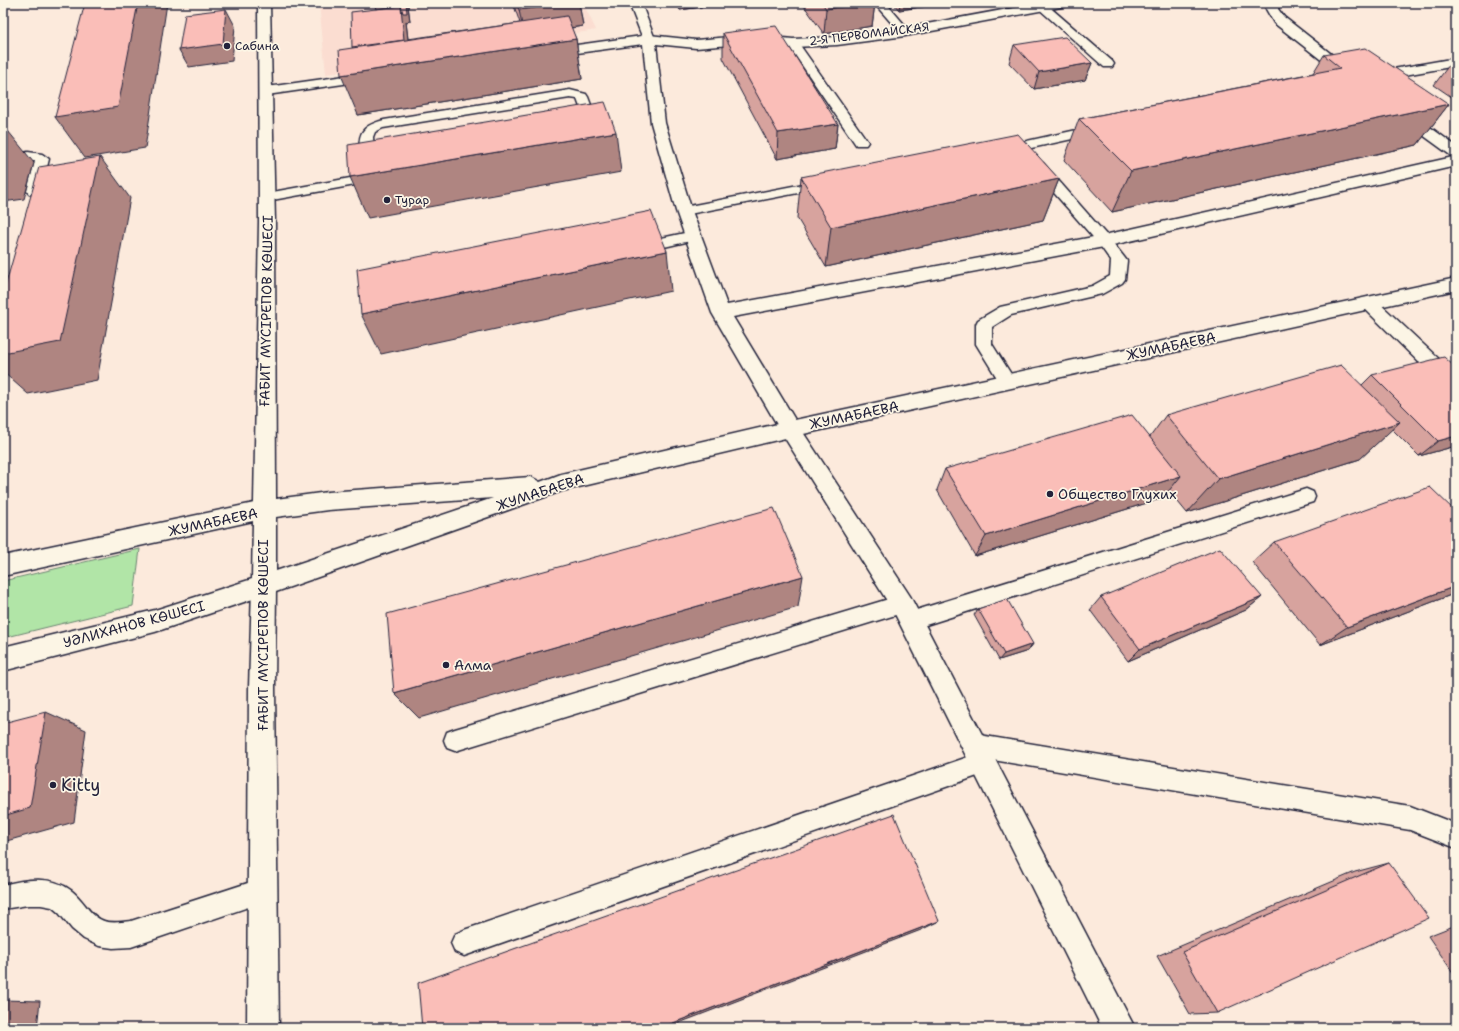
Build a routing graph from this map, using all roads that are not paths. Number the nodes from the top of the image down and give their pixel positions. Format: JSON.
{"nodes":[{"id":1,"x":264,"y":3,"type":"edge"},
{"id":2,"x":635,"y":3,"type":"edge"},
{"id":3,"x":880,"y":3,"type":"edge"},
{"id":4,"x":1061,"y":3,"type":"edge"},
{"id":5,"x":1274,"y":3,"type":"edge"},
{"id":6,"x":1042,"y":6,"type":"junction"},
{"id":7,"x":905,"y":32,"type":"junction"},
{"id":8,"x":649,"y":39,"type":"junction"},
{"id":9,"x":793,"y":43,"type":"junction"},
{"id":10,"x":538,"y":54,"type":"edge"},
{"id":11,"x":1456,"y":62,"type":"edge"},
{"id":12,"x":1108,"y":64,"type":"dead end"},
{"id":13,"x":388,"y":74,"type":"edge"},
{"id":14,"x":1334,"y":78,"type":"edge"},
{"id":15,"x":1360,"y":81,"type":"junction"},
{"id":16,"x":267,"y":91,"type":"junction"},
{"id":17,"x":1393,"y":107,"type":"edge"},
{"id":18,"x":1114,"y":126,"type":"edge"},
{"id":19,"x":586,"y":139,"type":"edge"},
{"id":20,"x":861,"y":142,"type":"dead end"},
{"id":21,"x":1021,"y":147,"type":"junction"},
{"id":22,"x":990,"y":153,"type":"edge"},
{"id":23,"x":1456,"y":153,"type":"edge"},
{"id":24,"x":3,"y":161,"type":"edge"},
{"id":25,"x":1456,"y":161,"type":"edge"},
{"id":26,"x":393,"y":174,"type":"edge"},
{"id":27,"x":370,"y":178,"type":"junction"},
{"id":28,"x":833,"y":182,"type":"edge"},
{"id":29,"x":267,"y":197,"type":"junction"},
{"id":30,"x":29,"y":207,"type":"edge"},
{"id":31,"x":684,"y":211,"type":"junction"},
{"id":32,"x":694,"y":236,"type":"junction"},
{"id":33,"x":1104,"y":241,"type":"junction"},
{"id":34,"x":624,"y":251,"type":"edge"},
{"id":35,"x":1456,"y":284,"type":"edge"},
{"id":36,"x":1369,"y":303,"type":"junction"},
{"id":37,"x":721,"y":313,"type":"junction"},
{"id":38,"x":1008,"y":382,"type":"junction"},
{"id":39,"x":1456,"y":387,"type":"edge"},
{"id":40,"x":790,"y":429,"type":"junction"},
{"id":41,"x":561,"y":483,"type":"junction"},
{"id":42,"x":1306,"y":497,"type":"dead end"},
{"id":43,"x":264,"y":510,"type":"junction"},
{"id":44,"x":3,"y":566,"type":"edge"},
{"id":45,"x":264,"y":586,"type":"junction"},
{"id":46,"x":906,"y":612,"type":"junction"},
{"id":47,"x":3,"y":659,"type":"edge"},
{"id":48,"x":455,"y":740,"type":"dead end"},
{"id":49,"x":978,"y":754,"type":"junction"},
{"id":50,"x":1456,"y":836,"type":"edge"},
{"id":51,"x":263,"y":890,"type":"junction"},
{"id":52,"x":3,"y":897,"type":"edge"},
{"id":53,"x":464,"y":943,"type":"dead end"},
{"id":54,"x":263,"y":1028,"type":"edge"},
{"id":55,"x":1119,"y":1028,"type":"edge"}],
"edges":[{"from":1,"to":16,"type":"street","name":"ҒАБИТ МҮСІРЕПОВ КӨШЕСІ"},
{"from":2,"to":8,"type":"lane"},
{"from":3,"to":7,"type":"lane"},
{"from":4,"to":6,"type":"street","name":"2-Я ПЕРВОМАЙСКАЯ"},
{"from":5,"to":15,"type":"street"},
{"from":6,"to":7,"type":"street","name":"2-Я ПЕРВОМАЙСКАЯ"},
{"from":6,"to":12,"type":"lane"},
{"from":7,"to":9,"type":"street","name":"2-Я ПЕРВОМАЙСКАЯ"},
{"from":8,"to":9,"type":"street","name":"2-Я ПЕРВОМАЙСКАЯ"},
{"from":8,"to":10,"type":"street","name":"2-Я ПЕРВОМАЙСКАЯ"},
{"from":8,"to":31,"type":"street"},
{"from":9,"to":20,"type":"lane"},
{"from":11,"to":15,"type":"lane"},
{"from":13,"to":16,"type":"street"},
{"from":14,"to":15,"type":"lane"},
{"from":16,"to":29,"type":"street","name":"ҒАБИТ МҮСІРЕПОВ КӨШЕСІ"},
{"from":17,"to":23,"type":"street"},
{"from":18,"to":21,"type":"lane"},
{"from":19,"to":27,"type":"lane"},
{"from":21,"to":22,"type":"lane"},
{"from":21,"to":33,"type":"lane"},
{"from":24,"to":30,"type":"lane"},
{"from":25,"to":33,"type":"street"},
{"from":26,"to":27,"type":"lane"},
{"from":27,"to":29,"type":"lane"},
{"from":28,"to":31,"type":"lane"},
{"from":29,"to":43,"type":"street","name":"ҒАБИТ МҮСІРЕПОВ КӨШЕСІ"},
{"from":31,"to":32,"type":"street"},
{"from":32,"to":34,"type":"lane"},
{"from":32,"to":37,"type":"street"},
{"from":33,"to":37,"type":"street"},
{"from":33,"to":38,"type":"lane"},
{"from":35,"to":36,"type":"street","name":"ЖУМАБАЕВА"},
{"from":36,"to":38,"type":"street","name":"ЖУМАБАЕВА"},
{"from":36,"to":39,"type":"street"},
{"from":37,"to":40,"type":"street"},
{"from":38,"to":40,"type":"street","name":"ЖУМАБАЕВА"},
{"from":40,"to":41,"type":"street","name":"ЖУМАБАЕВА"},
{"from":40,"to":46,"type":"street"},
{"from":41,"to":43,"type":"street","name":"ЖУМАБАЕВА"},
{"from":41,"to":45,"type":"street","name":"ЖУМАБАЕВА"},
{"from":42,"to":46,"type":"lane"},
{"from":43,"to":44,"type":"street","name":"ЖУМАБАЕВА"},
{"from":43,"to":45,"type":"street","name":"ҒАБИТ МҮСІРЕПОВ КӨШЕСІ"},
{"from":45,"to":47,"type":"street","name":"УӘЛИХАНОВ КӨШЕСІ"},
{"from":45,"to":51,"type":"street","name":"ҒАБИТ МҮСІРЕПОВ КӨШЕСІ"},
{"from":46,"to":48,"type":"lane"},
{"from":46,"to":49,"type":"street"},
{"from":49,"to":50,"type":"lane"},
{"from":49,"to":53,"type":"lane"},
{"from":49,"to":55,"type":"street"},
{"from":51,"to":52,"type":"lane"},
{"from":51,"to":54,"type":"street","name":"ҒАБИТ МҮСІРЕПОВ КӨШЕСІ"}]}
